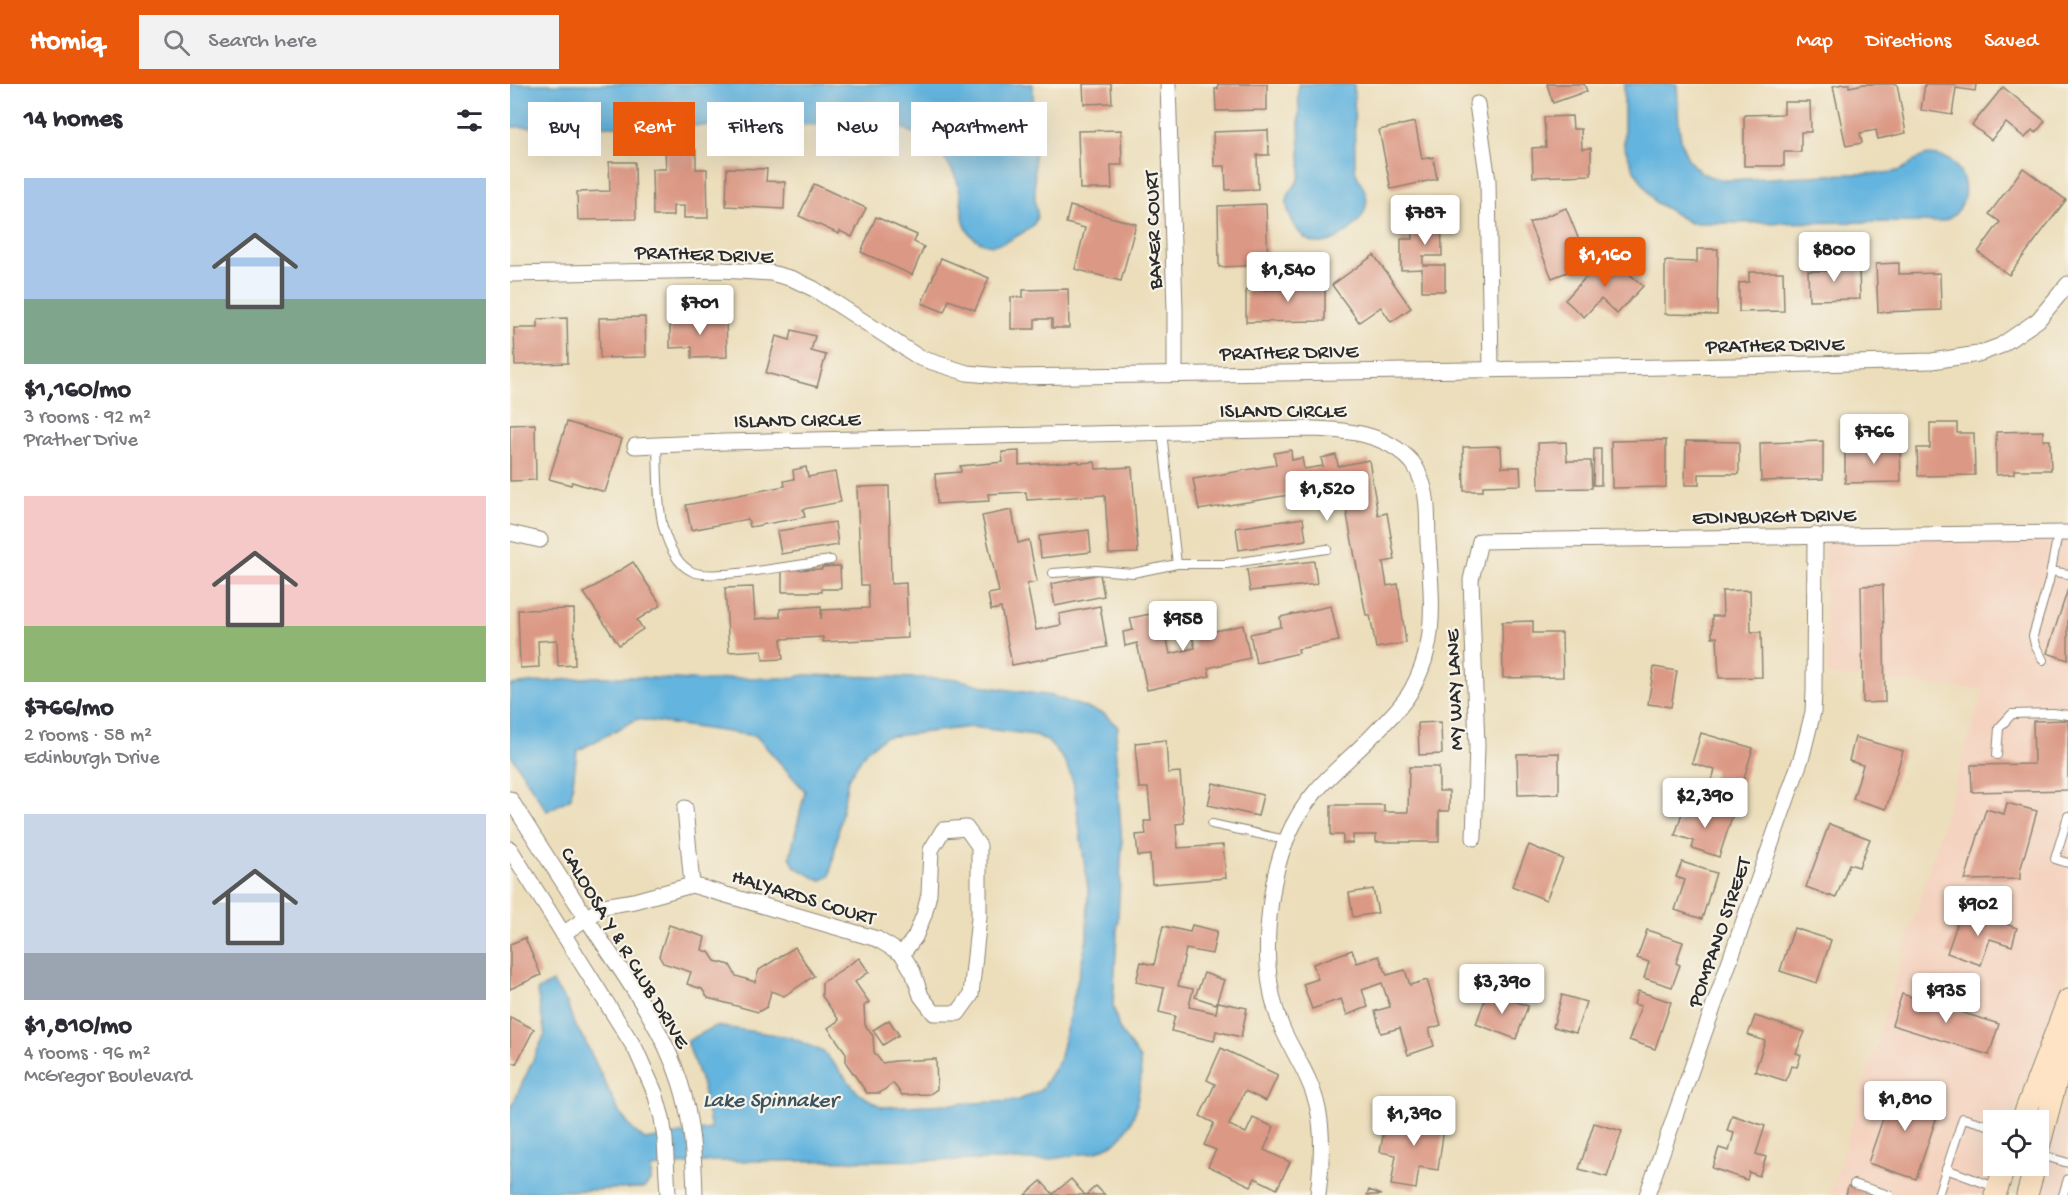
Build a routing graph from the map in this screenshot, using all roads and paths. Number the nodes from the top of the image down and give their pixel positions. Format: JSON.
{"nodes":[{"id":1,"x":1168,"y":84,"type":"edge"},
{"id":2,"x":1477,"y":104,"type":"dead end"},
{"id":3,"x":510,"y":274,"type":"edge"},
{"id":4,"x":2068,"y":284,"type":"edge"},
{"id":5,"x":1491,"y":369,"type":"junction"},
{"id":6,"x":1175,"y":374,"type":"junction"},
{"id":7,"x":1162,"y":432,"type":"junction"},
{"id":8,"x":657,"y":444,"type":"junction"},
{"id":9,"x":635,"y":446,"type":"dead end"},
{"id":10,"x":510,"y":533,"type":"edge"},
{"id":11,"x":2063,"y":533,"type":"edge"},
{"id":12,"x":1815,"y":536,"type":"junction"},
{"id":13,"x":540,"y":540,"type":"dead end"},
{"id":14,"x":1480,"y":541,"type":"joint"},
{"id":15,"x":1327,"y":549,"type":"dead end"},
{"id":16,"x":831,"y":560,"type":"dead end"},
{"id":17,"x":1177,"y":564,"type":"junction"},
{"id":18,"x":2051,"y":571,"type":"junction"},
{"id":19,"x":1053,"y":573,"type":"dead end"},
{"id":20,"x":2068,"y":574,"type":"edge"},
{"id":21,"x":2043,"y":660,"type":"dead end"},
{"id":22,"x":2068,"y":715,"type":"edge"},
{"id":23,"x":1997,"y":755,"type":"dead end"},
{"id":24,"x":510,"y":799,"type":"edge"},
{"id":25,"x":685,"y":808,"type":"dead end"},
{"id":26,"x":2068,"y":816,"type":"edge"},
{"id":27,"x":515,"y":817,"type":"edge"},
{"id":28,"x":1212,"y":824,"type":"dead end"},
{"id":29,"x":1474,"y":838,"type":"dead end"},
{"id":30,"x":537,"y":840,"type":"junction"},
{"id":31,"x":1286,"y":840,"type":"junction"},
{"id":32,"x":511,"y":853,"type":"edge"},
{"id":33,"x":2068,"y":863,"type":"edge"},
{"id":34,"x":692,"y":885,"type":"junction"},
{"id":35,"x":586,"y":918,"type":"junction"},
{"id":36,"x":563,"y":934,"type":"junction"},
{"id":37,"x":902,"y":954,"type":"junction"},
{"id":38,"x":2068,"y":1000,"type":"edge"},
{"id":39,"x":2068,"y":1036,"type":"edge"},
{"id":40,"x":2026,"y":1110,"type":"edge"},
{"id":41,"x":2049,"y":1110,"type":"edge"},
{"id":42,"x":1983,"y":1124,"type":"edge"},
{"id":43,"x":2049,"y":1156,"type":"edge"},
{"id":44,"x":2068,"y":1163,"type":"edge"},
{"id":45,"x":1946,"y":1169,"type":"junction"},
{"id":46,"x":2001,"y":1176,"type":"edge"},
{"id":47,"x":2032,"y":1176,"type":"edge"},
{"id":48,"x":2068,"y":1179,"type":"edge"},
{"id":49,"x":1854,"y":1184,"type":"dead end"},
{"id":50,"x":1996,"y":1191,"type":"edge"},
{"id":51,"x":668,"y":1195,"type":"edge"},
{"id":52,"x":695,"y":1195,"type":"edge"},
{"id":53,"x":1318,"y":1195,"type":"edge"},
{"id":54,"x":1647,"y":1195,"type":"edge"},
{"id":55,"x":1889,"y":1195,"type":"edge"},
{"id":56,"x":1938,"y":1195,"type":"edge"},
{"id":57,"x":2027,"y":1195,"type":"edge"},
{"id":58,"x":2063,"y":1195,"type":"edge"}],
"edges":[{"from":1,"to":6,"type":"street","name":"BAKER COURT"},
{"from":2,"to":5,"type":"street"},
{"from":3,"to":6,"type":"street","name":"PRATHER DRIVE"},
{"from":4,"to":5,"type":"street","name":"PRATHER DRIVE"},
{"from":5,"to":6,"type":"street","name":"PRATHER DRIVE"},
{"from":7,"to":8,"type":"street","name":"ISLAND CIRCLE"},
{"from":7,"to":17,"type":"lane"},
{"from":7,"to":31,"type":"street","name":"ISLAND CIRCLE"},
{"from":8,"to":9,"type":"street","name":"ISLAND CIRCLE"},
{"from":8,"to":16,"type":"lane"},
{"from":10,"to":13,"type":"street"},
{"from":11,"to":12,"type":"street","name":"EDINBURGH DRIVE"},
{"from":11,"to":18,"type":"lane"},
{"from":12,"to":14,"type":"street","name":"EDINBURGH DRIVE"},
{"from":12,"to":54,"type":"street","name":"POMPANO STREET"},
{"from":14,"to":29,"type":"street","name":"MY WAY LANE"},
{"from":15,"to":17,"type":"lane"},
{"from":17,"to":19,"type":"lane"},
{"from":18,"to":20,"type":"lane"},
{"from":18,"to":21,"type":"lane"},
{"from":22,"to":23,"type":"lane"},
{"from":24,"to":27,"type":"street","name":"CALOOSA Y & R CLUB DRIVE"},
{"from":25,"to":34,"type":"street"},
{"from":26,"to":33,"type":"lane"},
{"from":27,"to":30,"type":"street","name":"CALOOSA Y & R CLUB DRIVE"},
{"from":28,"to":31,"type":"lane"},
{"from":30,"to":32,"type":"street"},
{"from":30,"to":35,"type":"street","name":"CALOOSA Y & R CLUB DRIVE"},
{"from":31,"to":53,"type":"street","name":"ISLAND CIRCLE"},
{"from":32,"to":36,"type":"street","name":"CALOOSA Y & R CLUB DRIVE"},
{"from":34,"to":35,"type":"street"},
{"from":34,"to":37,"type":"street","name":"HALYARDS COURT"},
{"from":35,"to":36,"type":"street"},
{"from":35,"to":52,"type":"street","name":"CALOOSA Y & R CLUB DRIVE"},
{"from":36,"to":51,"type":"street","name":"CALOOSA Y & R CLUB DRIVE"},
{"from":37,"to":37,"type":"street"},
{"from":38,"to":40,"type":"main road"},
{"from":39,"to":41,"type":"main road"},
{"from":42,"to":45,"type":"lane"},
{"from":43,"to":44,"type":"lane"},
{"from":45,"to":50,"type":"lane"},
{"from":45,"to":56,"type":"lane"},
{"from":46,"to":50,"type":"main road"},
{"from":47,"to":57,"type":"main road"},
{"from":48,"to":58,"type":"lane"},
{"from":49,"to":55,"type":"lane"}]}
